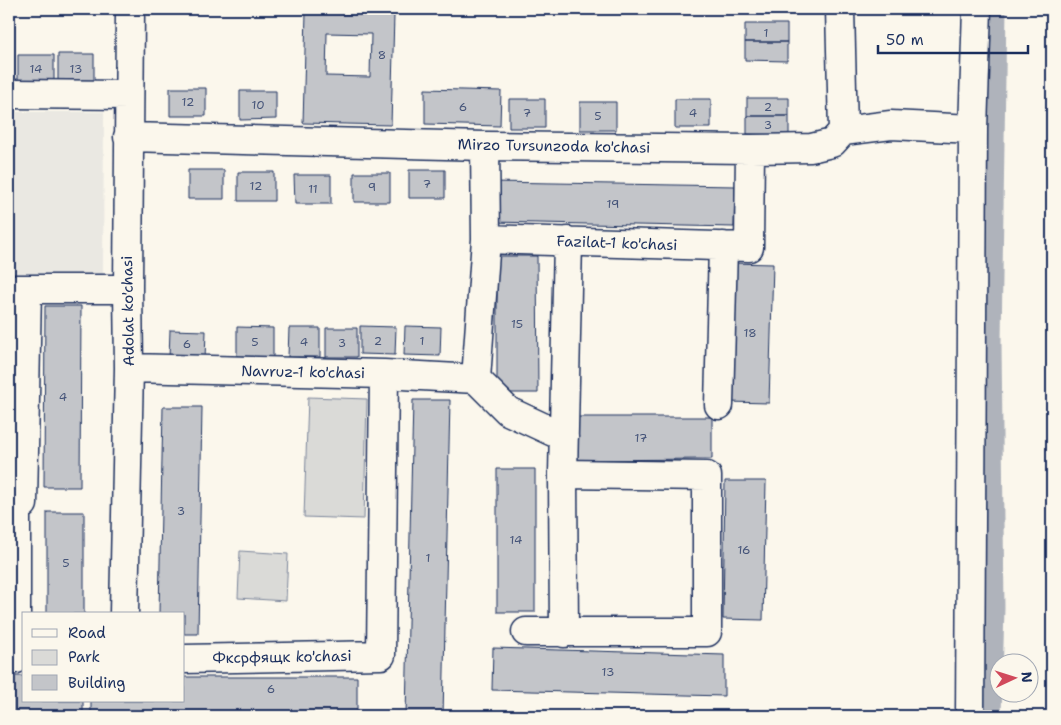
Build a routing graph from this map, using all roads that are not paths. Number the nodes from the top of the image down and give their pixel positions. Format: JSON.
{"nodes":[{"id":1,"x":130,"y":9,"type":"edge"},
{"id":2,"x":840,"y":9,"type":"edge"},
{"id":3,"x":977,"y":9,"type":"edge"},
{"id":4,"x":9,"y":94,"type":"edge"},
{"id":5,"x":128,"y":95,"type":"junction"},
{"id":6,"x":973,"y":129,"type":"junction"},
{"id":7,"x":842,"y":131,"type":"junction"},
{"id":8,"x":128,"y":137,"type":"junction"},
{"id":9,"x":485,"y":146,"type":"junction"},
{"id":10,"x":750,"y":148,"type":"junction"},
{"id":11,"x":486,"y":239,"type":"junction"},
{"id":12,"x":568,"y":241,"type":"junction"},
{"id":13,"x":723,"y":246,"type":"junction"},
{"id":14,"x":18,"y":289,"type":"edge"},
{"id":15,"x":128,"y":289,"type":"junction"},
{"id":16,"x":129,"y":368,"type":"junction"},
{"id":17,"x":384,"y":374,"type":"junction"},
{"id":18,"x":476,"y":379,"type":"junction"},
{"id":19,"x":719,"y":404,"type":"dead end"},
{"id":20,"x":564,"y":436,"type":"junction"},
{"id":21,"x":563,"y":474,"type":"junction"},
{"id":22,"x":16,"y":504,"type":"edge"},
{"id":23,"x":124,"y":612,"type":"edge"},
{"id":24,"x":526,"y":632,"type":"dead end"},
{"id":25,"x":564,"y":633,"type":"junction"},
{"id":26,"x":16,"y":659,"type":"edge"},
{"id":27,"x":185,"y":659,"type":"edge"},
{"id":28,"x":970,"y":716,"type":"edge"}],
"edges":[{"from":1,"to":5,"type":"street","name":"Adolat ko'chasi"},
{"from":2,"to":7,"type":"street"},
{"from":3,"to":6,"type":"street"},
{"from":4,"to":5,"type":"street"},
{"from":5,"to":8,"type":"street","name":"Adolat ko'chasi"},
{"from":6,"to":7,"type":"street","name":"Mirzo Tursunzoda ko'chasi"},
{"from":6,"to":28,"type":"street"},
{"from":7,"to":10,"type":"street","name":"Mirzo Tursunzoda ko'chasi"},
{"from":8,"to":9,"type":"street","name":"Mirzo Tursunzoda ko'chasi"},
{"from":8,"to":15,"type":"street","name":"Adolat ko'chasi"},
{"from":9,"to":10,"type":"street","name":"Mirzo Tursunzoda ko'chasi"},
{"from":9,"to":11,"type":"street"},
{"from":10,"to":13,"type":"street","name":"Fazilat-1 ko'chasi"},
{"from":11,"to":12,"type":"street","name":"Fazilat-1 ko'chasi"},
{"from":11,"to":18,"type":"street"},
{"from":12,"to":13,"type":"street","name":"Fazilat-1 ko'chasi"},
{"from":12,"to":20,"type":"street"},
{"from":13,"to":19,"type":"street"},
{"from":14,"to":15,"type":"street"},
{"from":14,"to":22,"type":"street"},
{"from":15,"to":16,"type":"street","name":"Adolat ko'chasi"},
{"from":16,"to":17,"type":"street","name":"Navruz-1 ko'chasi"},
{"from":16,"to":23,"type":"street","name":"Adolat ko'chasi"},
{"from":17,"to":18,"type":"street","name":"Navruz-1 ko'chasi"},
{"from":17,"to":27,"type":"street","name":"Фксрфящк ko'chasi"},
{"from":18,"to":20,"type":"street"},
{"from":20,"to":21,"type":"street"},
{"from":21,"to":25,"type":"street"},
{"from":21,"to":25,"type":"street"},
{"from":22,"to":26,"type":"street"},
{"from":24,"to":25,"type":"street"}]}
